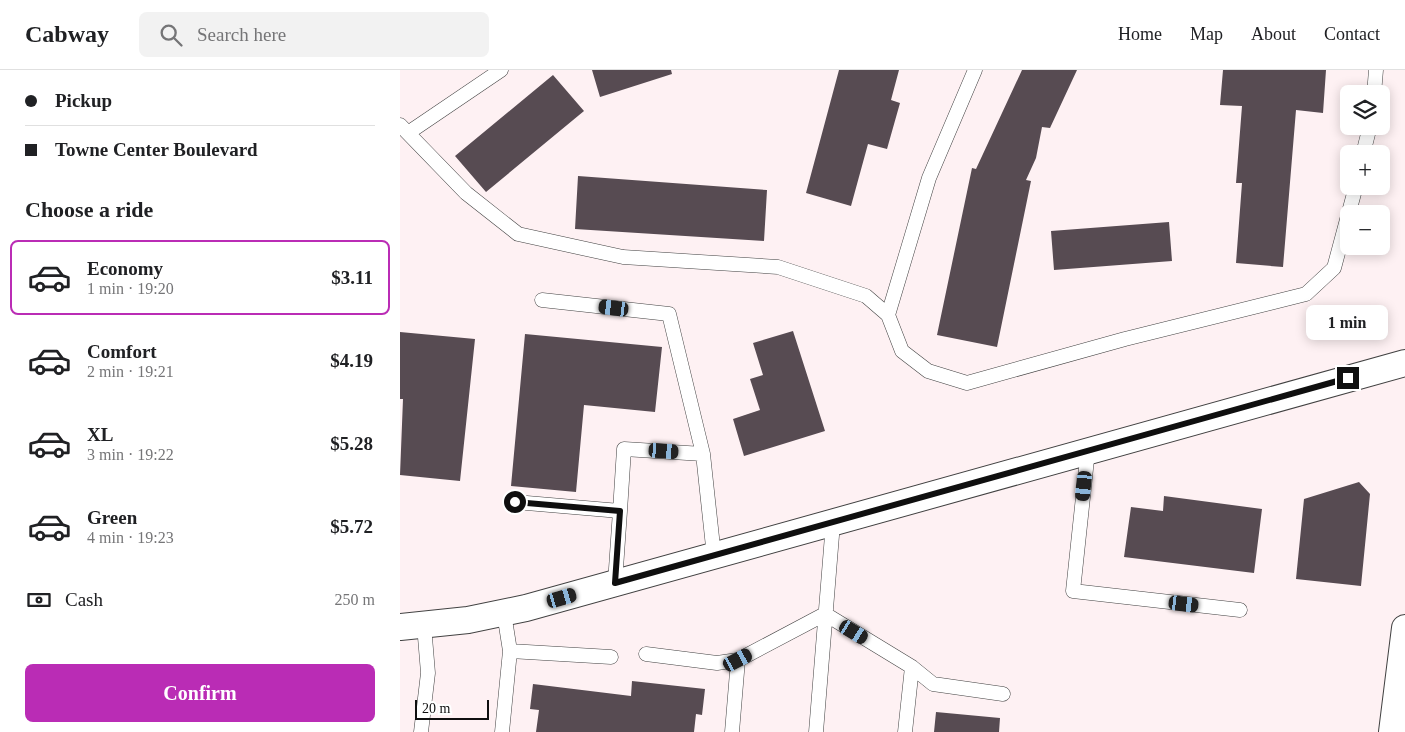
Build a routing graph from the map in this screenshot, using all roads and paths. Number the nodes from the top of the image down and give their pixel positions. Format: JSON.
{"nodes":[{"id":1,"x":501,"y":70,"type":"edge"},
{"id":2,"x":975,"y":70,"type":"edge"},
{"id":3,"x":1376,"y":70,"type":"edge"},
{"id":4,"x":1375,"y":85,"type":"edge"},
{"id":5,"x":404,"y":129,"type":"edge"},
{"id":6,"x":1354,"y":195,"type":"edge"},
{"id":7,"x":542,"y":300,"type":"dead end"},
{"id":8,"x":888,"y":316,"type":"junction"},
{"id":9,"x":1405,"y":363,"type":"edge"},
{"id":10,"x":1088,"y":450,"type":"junction"},
{"id":11,"x":703,"y":454,"type":"junction"},
{"id":12,"x":515,"y":502,"type":"dead end"},
{"id":13,"x":620,"y":511,"type":"junction"},
{"id":14,"x":832,"y":523,"type":"junction"},
{"id":15,"x":714,"y":556,"type":"junction"},
{"id":16,"x":615,"y":583,"type":"junction"},
{"id":17,"x":1240,"y":610,"type":"dead end"},
{"id":18,"x":504,"y":613,"type":"junction"},
{"id":19,"x":825,"y":614,"type":"junction"},
{"id":20,"x":412,"y":626,"type":"edge"},
{"id":21,"x":1405,"y":628,"type":"edge"},
{"id":22,"x":510,"y":651,"type":"junction"},
{"id":23,"x":646,"y":654,"type":"dead end"},
{"id":24,"x":611,"y":656,"type":"dead end"},
{"id":25,"x":738,"y":660,"type":"junction"},
{"id":26,"x":912,"y":667,"type":"junction"},
{"id":27,"x":1003,"y":694,"type":"dead end"},
{"id":28,"x":421,"y":732,"type":"edge"},
{"id":29,"x":502,"y":732,"type":"edge"},
{"id":30,"x":732,"y":732,"type":"edge"},
{"id":31,"x":816,"y":732,"type":"edge"},
{"id":32,"x":905,"y":732,"type":"edge"},
{"id":33,"x":1392,"y":732,"type":"edge"}],
"edges":[{"from":1,"to":5,"type":"lane"},
{"from":2,"to":8,"type":"lane"},
{"from":3,"to":4,"type":"lane"},
{"from":5,"to":8,"type":"lane"},
{"from":6,"to":8,"type":"lane"},
{"from":7,"to":11,"type":"lane"},
{"from":9,"to":10,"type":"street"},
{"from":10,"to":14,"type":"street"},
{"from":10,"to":17,"type":"lane"},
{"from":11,"to":13,"type":"lane"},
{"from":11,"to":15,"type":"lane"},
{"from":12,"to":13,"type":"lane"},
{"from":13,"to":16,"type":"lane"},
{"from":14,"to":15,"type":"street"},
{"from":14,"to":19,"type":"lane"},
{"from":15,"to":16,"type":"street"},
{"from":16,"to":18,"type":"street"},
{"from":18,"to":20,"type":"street"},
{"from":18,"to":22,"type":"lane"},
{"from":19,"to":25,"type":"lane"},
{"from":19,"to":26,"type":"lane"},
{"from":19,"to":31,"type":"lane"},
{"from":20,"to":28,"type":"lane"},
{"from":21,"to":33,"type":"street"},
{"from":22,"to":24,"type":"lane"},
{"from":22,"to":29,"type":"lane"},
{"from":23,"to":25,"type":"lane"},
{"from":25,"to":30,"type":"lane"},
{"from":26,"to":27,"type":"lane"},
{"from":26,"to":32,"type":"lane"}]}
